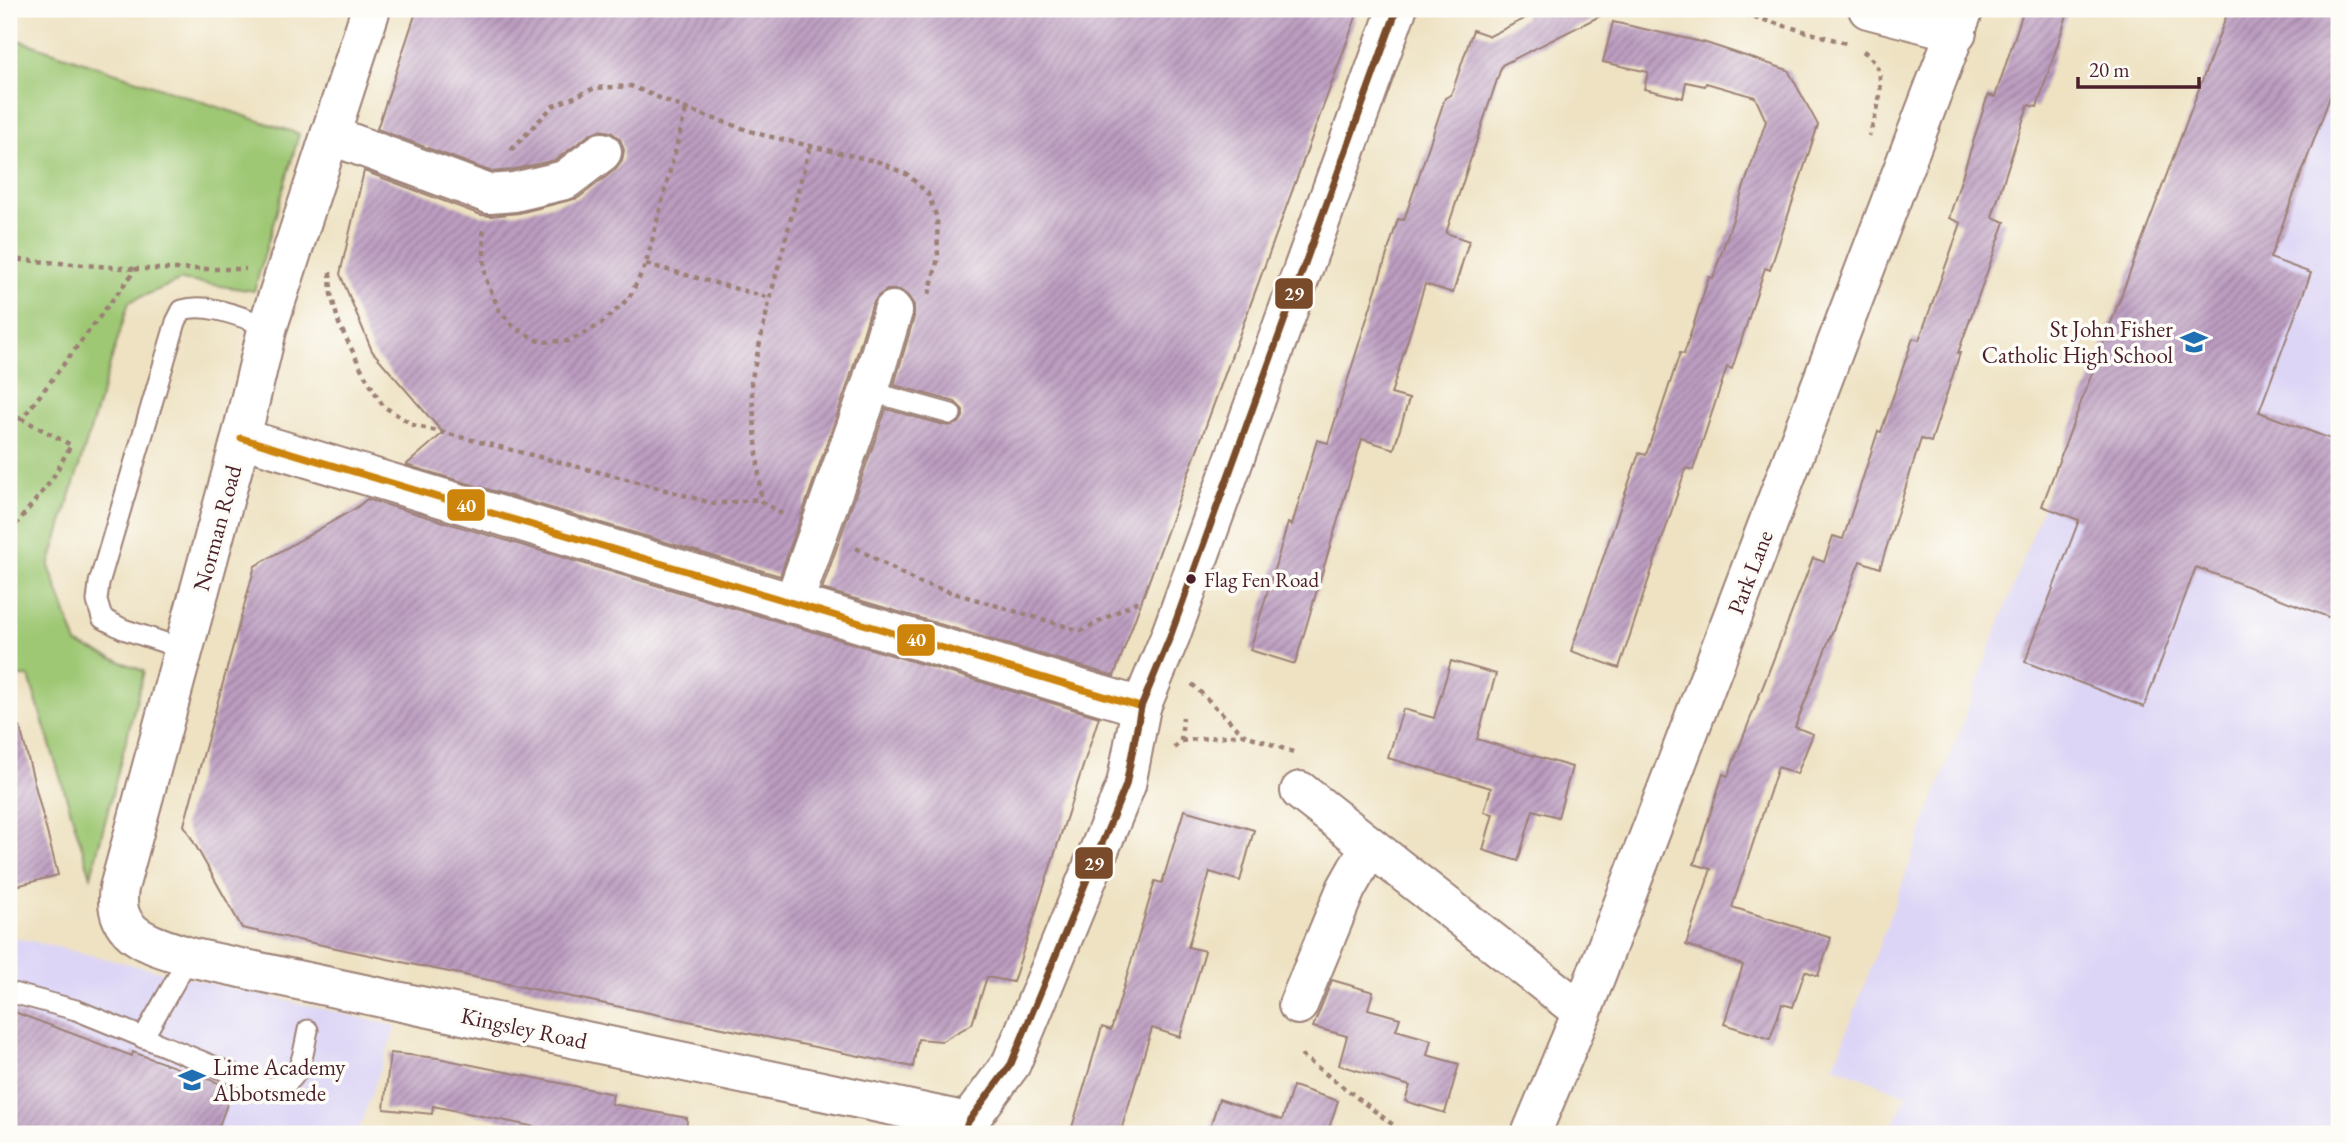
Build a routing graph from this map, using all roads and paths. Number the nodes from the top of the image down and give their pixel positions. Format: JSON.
{"nodes":[{"id":1,"x":370,"y":9,"type":"edge"},
{"id":2,"x":1397,"y":9,"type":"edge"},
{"id":3,"x":1725,"y":9,"type":"edge"},
{"id":4,"x":1868,"y":9,"type":"edge"},
{"id":5,"x":1961,"y":20,"type":"edge"},
{"id":6,"x":1849,"y":44,"type":"dead end"},
{"id":7,"x":1858,"y":48,"type":"dead end"},
{"id":8,"x":686,"y":109,"type":"junction"},
{"id":9,"x":330,"y":135,"type":"junction"},
{"id":10,"x":810,"y":146,"type":"junction"},
{"id":11,"x":1865,"y":148,"type":"dead end"},
{"id":12,"x":602,"y":152,"type":"dead end"},
{"id":13,"x":489,"y":194,"type":"junction"},
{"id":14,"x":9,"y":259,"type":"edge"},
{"id":15,"x":646,"y":264,"type":"junction"},
{"id":16,"x":330,"y":266,"type":"dead end"},
{"id":17,"x":136,"y":269,"type":"junction"},
{"id":18,"x":285,"y":273,"type":"junction"},
{"id":19,"x":770,"y":298,"type":"junction"},
{"id":20,"x":893,"y":311,"type":"joint"},
{"id":21,"x":268,"y":326,"type":"junction"},
{"id":22,"x":868,"y":391,"type":"junction"},
{"id":23,"x":951,"y":414,"type":"dead end"},
{"id":24,"x":9,"y":415,"type":"edge"},
{"id":25,"x":22,"y":419,"type":"junction"},
{"id":26,"x":241,"y":438,"type":"junction"},
{"id":27,"x":761,"y":499,"type":"junction"},
{"id":28,"x":9,"y":533,"type":"edge"},
{"id":29,"x":817,"y":536,"type":"junction"},
{"id":30,"x":1146,"y":586,"type":"dead end"},
{"id":31,"x":793,"y":604,"type":"junction"},
{"id":32,"x":184,"y":649,"type":"junction"},
{"id":33,"x":1186,"y":679,"type":"dead end"},
{"id":34,"x":1141,"y":707,"type":"junction"},
{"id":35,"x":1243,"y":734,"type":"junction"},
{"id":36,"x":1181,"y":741,"type":"dead end"},
{"id":37,"x":1301,"y":774,"type":"joint"},
{"id":38,"x":1370,"y":845,"type":"junction"},
{"id":39,"x":120,"y":888,"type":"joint"},
{"id":40,"x":189,"y":957,"type":"junction"},
{"id":41,"x":9,"y":992,"type":"edge"},
{"id":42,"x":1298,"y":1006,"type":"dead end"},
{"id":43,"x":1582,"y":1012,"type":"junction"},
{"id":44,"x":308,"y":1030,"type":"dead end"},
{"id":45,"x":143,"y":1038,"type":"junction"},
{"id":46,"x":1301,"y":1055,"type":"dead end"},
{"id":47,"x":966,"y":1128,"type":"edge"},
{"id":48,"x":1405,"y":1134,"type":"edge"},
{"id":49,"x":1531,"y":1134,"type":"edge"}],
"edges":[{"from":1,"to":9,"type":"street","name":"Norman Road"},
{"from":2,"to":34,"type":"street"},
{"from":3,"to":6,"type":"path"},
{"from":4,"to":5,"type":"street"},
{"from":5,"to":43,"type":"street","name":"Park Lane"},
{"from":7,"to":11,"type":"path"},
{"from":8,"to":10,"type":"path"},
{"from":8,"to":13,"type":"path"},
{"from":8,"to":15,"type":"path"},
{"from":9,"to":13,"type":"street"},
{"from":9,"to":18,"type":"street","name":"Norman Road"},
{"from":10,"to":19,"type":"path"},
{"from":10,"to":20,"type":"path"},
{"from":12,"to":13,"type":"street"},
{"from":13,"to":15,"type":"path"},
{"from":14,"to":17,"type":"path"},
{"from":15,"to":19,"type":"path"},
{"from":16,"to":27,"type":"path"},
{"from":17,"to":18,"type":"path"},
{"from":17,"to":25,"type":"path"},
{"from":18,"to":21,"type":"street","name":"Norman Road"},
{"from":19,"to":27,"type":"path"},
{"from":20,"to":22,"type":"street"},
{"from":21,"to":26,"type":"street","name":"Norman Road"},
{"from":21,"to":32,"type":"lane"},
{"from":22,"to":23,"type":"lane"},
{"from":22,"to":29,"type":"street"},
{"from":24,"to":25,"type":"path"},
{"from":25,"to":28,"type":"path"},
{"from":26,"to":31,"type":"street"},
{"from":26,"to":32,"type":"street","name":"Norman Road"},
{"from":27,"to":29,"type":"path"},
{"from":29,"to":30,"type":"path"},
{"from":29,"to":31,"type":"street"},
{"from":31,"to":34,"type":"street"},
{"from":32,"to":39,"type":"street","name":"Norman Road"},
{"from":33,"to":35,"type":"path"},
{"from":34,"to":47,"type":"street"},
{"from":35,"to":36,"type":"path"},
{"from":35,"to":37,"type":"path"},
{"from":37,"to":38,"type":"street"},
{"from":38,"to":42,"type":"street"},
{"from":38,"to":43,"type":"street"},
{"from":39,"to":40,"type":"street","name":"Kingsley Road"},
{"from":40,"to":45,"type":"lane"},
{"from":40,"to":47,"type":"street","name":"Kingsley Road"},
{"from":41,"to":45,"type":"lane"},
{"from":43,"to":49,"type":"street","name":"Park Lane"},
{"from":44,"to":45,"type":"lane"},
{"from":46,"to":48,"type":"path"}]}
